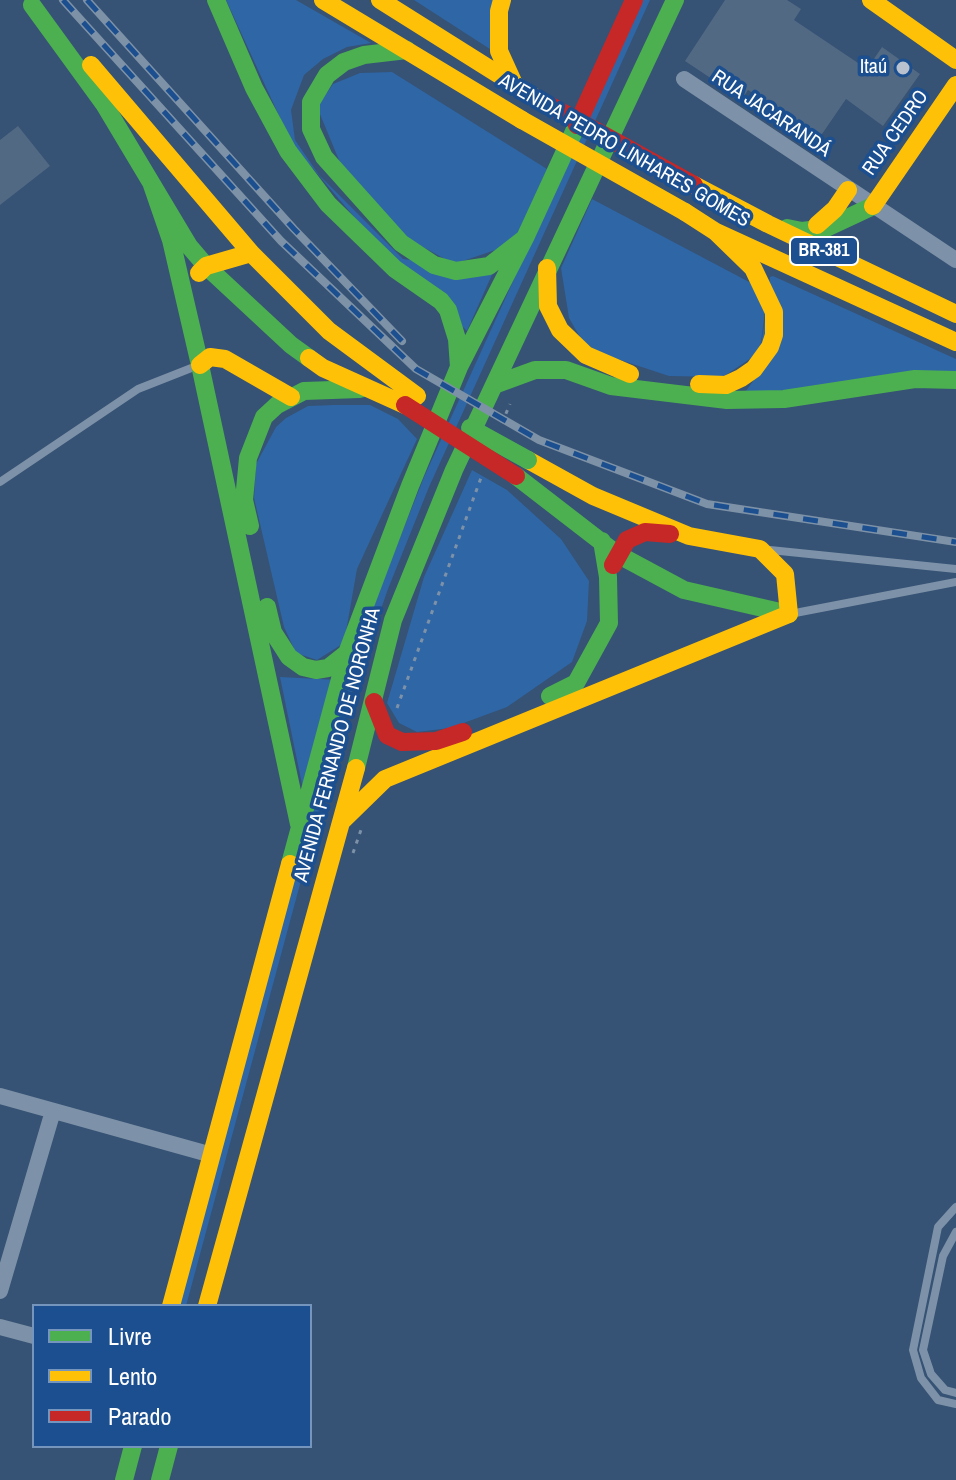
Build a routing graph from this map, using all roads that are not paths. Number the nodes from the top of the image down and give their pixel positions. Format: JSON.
{"nodes":[{"id":1,"x":216,"y":0,"type":"edge"},
{"id":2,"x":323,"y":0,"type":"edge"},
{"id":3,"x":380,"y":0,"type":"edge"},
{"id":4,"x":502,"y":0,"type":"edge"},
{"id":5,"x":634,"y":0,"type":"edge"},
{"id":6,"x":675,"y":0,"type":"edge"},
{"id":7,"x":871,"y":0,"type":"edge"},
{"id":8,"x":29,"y":3,"type":"edge"},
{"id":9,"x":407,"y":50,"type":"junction"},
{"id":10,"x":956,"y":60,"type":"edge"},
{"id":11,"x":684,"y":79,"type":"dead end"},
{"id":12,"x":514,"y":84,"type":"junction"},
{"id":13,"x":956,"y":85,"type":"edge"},
{"id":14,"x":152,"y":185,"type":"junction"},
{"id":15,"x":848,"y":190,"type":"junction"},
{"id":16,"x":873,"y":206,"type":"junction"},
{"id":17,"x":768,"y":224,"type":"junction"},
{"id":18,"x":802,"y":231,"type":"junction"},
{"id":19,"x":716,"y":232,"type":"junction"},
{"id":20,"x":525,"y":238,"type":"junction"},
{"id":21,"x":251,"y":253,"type":"junction"},
{"id":22,"x":956,"y":260,"type":"edge"},
{"id":23,"x":206,"y":266,"type":"junction"},
{"id":24,"x":547,"y":268,"type":"junction"},
{"id":25,"x":184,"y":298,"type":"junction"},
{"id":26,"x":956,"y":314,"type":"edge"},
{"id":27,"x":329,"y":331,"type":"junction"},
{"id":28,"x":956,"y":342,"type":"edge"},
{"id":29,"x":200,"y":365,"type":"junction"},
{"id":30,"x":459,"y":367,"type":"junction"},
{"id":31,"x":323,"y":368,"type":"junction"},
{"id":32,"x":956,"y":380,"type":"edge"},
{"id":33,"x":494,"y":385,"type":"junction"},
{"id":34,"x":374,"y":390,"type":"junction"},
{"id":35,"x":298,"y":394,"type":"junction"},
{"id":36,"x":411,"y":401,"type":"junction"},
{"id":37,"x":0,"y":482,"type":"edge"},
{"id":38,"x":689,"y":536,"type":"junction"},
{"id":39,"x":602,"y":541,"type":"junction"},
{"id":40,"x":760,"y":549,"type":"junction"},
{"id":41,"x":617,"y":554,"type":"junction"},
{"id":42,"x":956,"y":569,"type":"edge"},
{"id":43,"x":608,"y":577,"type":"junction"},
{"id":44,"x":956,"y":582,"type":"edge"},
{"id":45,"x":789,"y":614,"type":"junction"},
{"id":46,"x":347,"y":653,"type":"junction"},
{"id":47,"x":374,"y":702,"type":"junction"},
{"id":48,"x":338,"y":825,"type":"junction"},
{"id":49,"x":300,"y":833,"type":"junction"},
{"id":50,"x":0,"y":1096,"type":"edge"},
{"id":51,"x":53,"y":1111,"type":"junction"},
{"id":52,"x":212,"y":1155,"type":"junction"},
{"id":53,"x":956,"y":1207,"type":"edge"},
{"id":54,"x":956,"y":1232,"type":"edge"},
{"id":55,"x":6,"y":1244,"type":"edge"},
{"id":56,"x":0,"y":1291,"type":"edge"},
{"id":57,"x":172,"y":1304,"type":"edge"},
{"id":58,"x":208,"y":1304,"type":"edge"},
{"id":59,"x":0,"y":1327,"type":"edge"},
{"id":60,"x":32,"y":1335,"type":"edge"},
{"id":61,"x":956,"y":1393,"type":"edge"},
{"id":62,"x":956,"y":1404,"type":"edge"},
{"id":63,"x":132,"y":1448,"type":"edge"},
{"id":64,"x":168,"y":1448,"type":"edge"},
{"id":65,"x":124,"y":1480,"type":"edge"},
{"id":66,"x":160,"y":1480,"type":"edge"}],
"edges":[{"from":1,"to":30,"type":"main road"},
{"from":2,"to":9,"type":"main road","name":"AVENIDA PEDRO LINHARES GOMES","number":"BR-381"},
{"from":3,"to":12,"type":"main road","name":"AVENIDA PEDRO LINHARES GOMES","number":"BR-381"},
{"from":4,"to":12,"type":"main road"},
{"from":5,"to":20,"type":"main road","name":"AVENIDA FERNANDO DE NORONHA"},
{"from":6,"to":24,"type":"main road","name":"AVENIDA FERNANDO DE NORONHA"},
{"from":7,"to":10,"type":"main road"},
{"from":8,"to":14,"type":"main road"},
{"from":8,"to":21,"type":"main road"},
{"from":9,"to":19,"type":"main road","name":"AVENIDA PEDRO LINHARES GOMES","number":"BR-381","bridge":true},
{"from":9,"to":20,"type":"main road"},
{"from":11,"to":15,"type":"street","name":"RUA JACARANDÁ"},
{"from":12,"to":17,"type":"main road","name":"AVENIDA PEDRO LINHARES GOMES","number":"BR-381","bridge":true},
{"from":13,"to":16,"type":"main road","name":"RUA CEDRO"},
{"from":14,"to":23,"type":"main road"},
{"from":14,"to":25,"type":"main road"},
{"from":15,"to":16,"type":"street","name":"RUA JACARANDÁ"},
{"from":15,"to":18,"type":"main road"},
{"from":16,"to":18,"type":"main road"},
{"from":16,"to":22,"type":"street","name":"RUA JACARANDÁ"},
{"from":17,"to":18,"type":"main road"},
{"from":17,"to":26,"type":"main road","name":"AVENIDA PEDRO LINHARES GOMES","number":"BR-381"},
{"from":19,"to":24,"type":"main road"},
{"from":19,"to":28,"type":"main road","name":"AVENIDA PEDRO LINHARES GOMES","number":"BR-381"},
{"from":20,"to":30,"type":"main road","name":"AVENIDA FERNANDO DE NORONHA"},
{"from":21,"to":23,"type":"main road"},
{"from":21,"to":27,"type":"main road"},
{"from":23,"to":25,"type":"main road"},
{"from":23,"to":31,"type":"main road"},
{"from":24,"to":33,"type":"main road","name":"AVENIDA FERNANDO DE NORONHA"},
{"from":25,"to":29,"type":"main road"},
{"from":27,"to":31,"type":"main road"},
{"from":27,"to":36,"type":"main road"},
{"from":29,"to":35,"type":"main road"},
{"from":29,"to":37,"type":"lane"},
{"from":29,"to":49,"type":"main road"},
{"from":30,"to":46,"type":"main road","name":"AVENIDA FERNANDO DE NORONHA"},
{"from":31,"to":34,"type":"main road"},
{"from":31,"to":35,"type":"main road"},
{"from":32,"to":33,"type":"main road"},
{"from":33,"to":47,"type":"main road","name":"AVENIDA FERNANDO DE NORONHA"},
{"from":34,"to":35,"type":"main road"},
{"from":34,"to":36,"type":"main road"},
{"from":35,"to":46,"type":"main road"},
{"from":36,"to":38,"type":"main road","bridge":true},
{"from":36,"to":39,"type":"main road","bridge":true},
{"from":38,"to":40,"type":"main road"},
{"from":38,"to":41,"type":"main road"},
{"from":39,"to":41,"type":"main road"},
{"from":39,"to":43,"type":"main road"},
{"from":40,"to":42,"type":"lane"},
{"from":40,"to":45,"type":"main road"},
{"from":41,"to":43,"type":"main road"},
{"from":41,"to":45,"type":"main road"},
{"from":43,"to":47,"type":"main road"},
{"from":44,"to":45,"type":"lane"},
{"from":45,"to":48,"type":"main road"},
{"from":46,"to":49,"type":"main road","name":"AVENIDA FERNANDO DE NORONHA"},
{"from":47,"to":48,"type":"main road","name":"AVENIDA FERNANDO DE NORONHA"},
{"from":48,"to":58,"type":"main road","name":"AVENIDA FERNANDO DE NORONHA"},
{"from":49,"to":52,"type":"main road","name":"AVENIDA FERNANDO DE NORONHA"},
{"from":50,"to":51,"type":"street"},
{"from":51,"to":52,"type":"street"},
{"from":51,"to":55,"type":"street"},
{"from":52,"to":57,"type":"main road","name":"AVENIDA FERNANDO DE NORONHA"},
{"from":53,"to":62,"type":"lane"},
{"from":54,"to":61,"type":"lane"},
{"from":55,"to":56,"type":"street"},
{"from":59,"to":60,"type":"street"},
{"from":63,"to":65,"type":"main road"},
{"from":64,"to":66,"type":"main road"}]}
